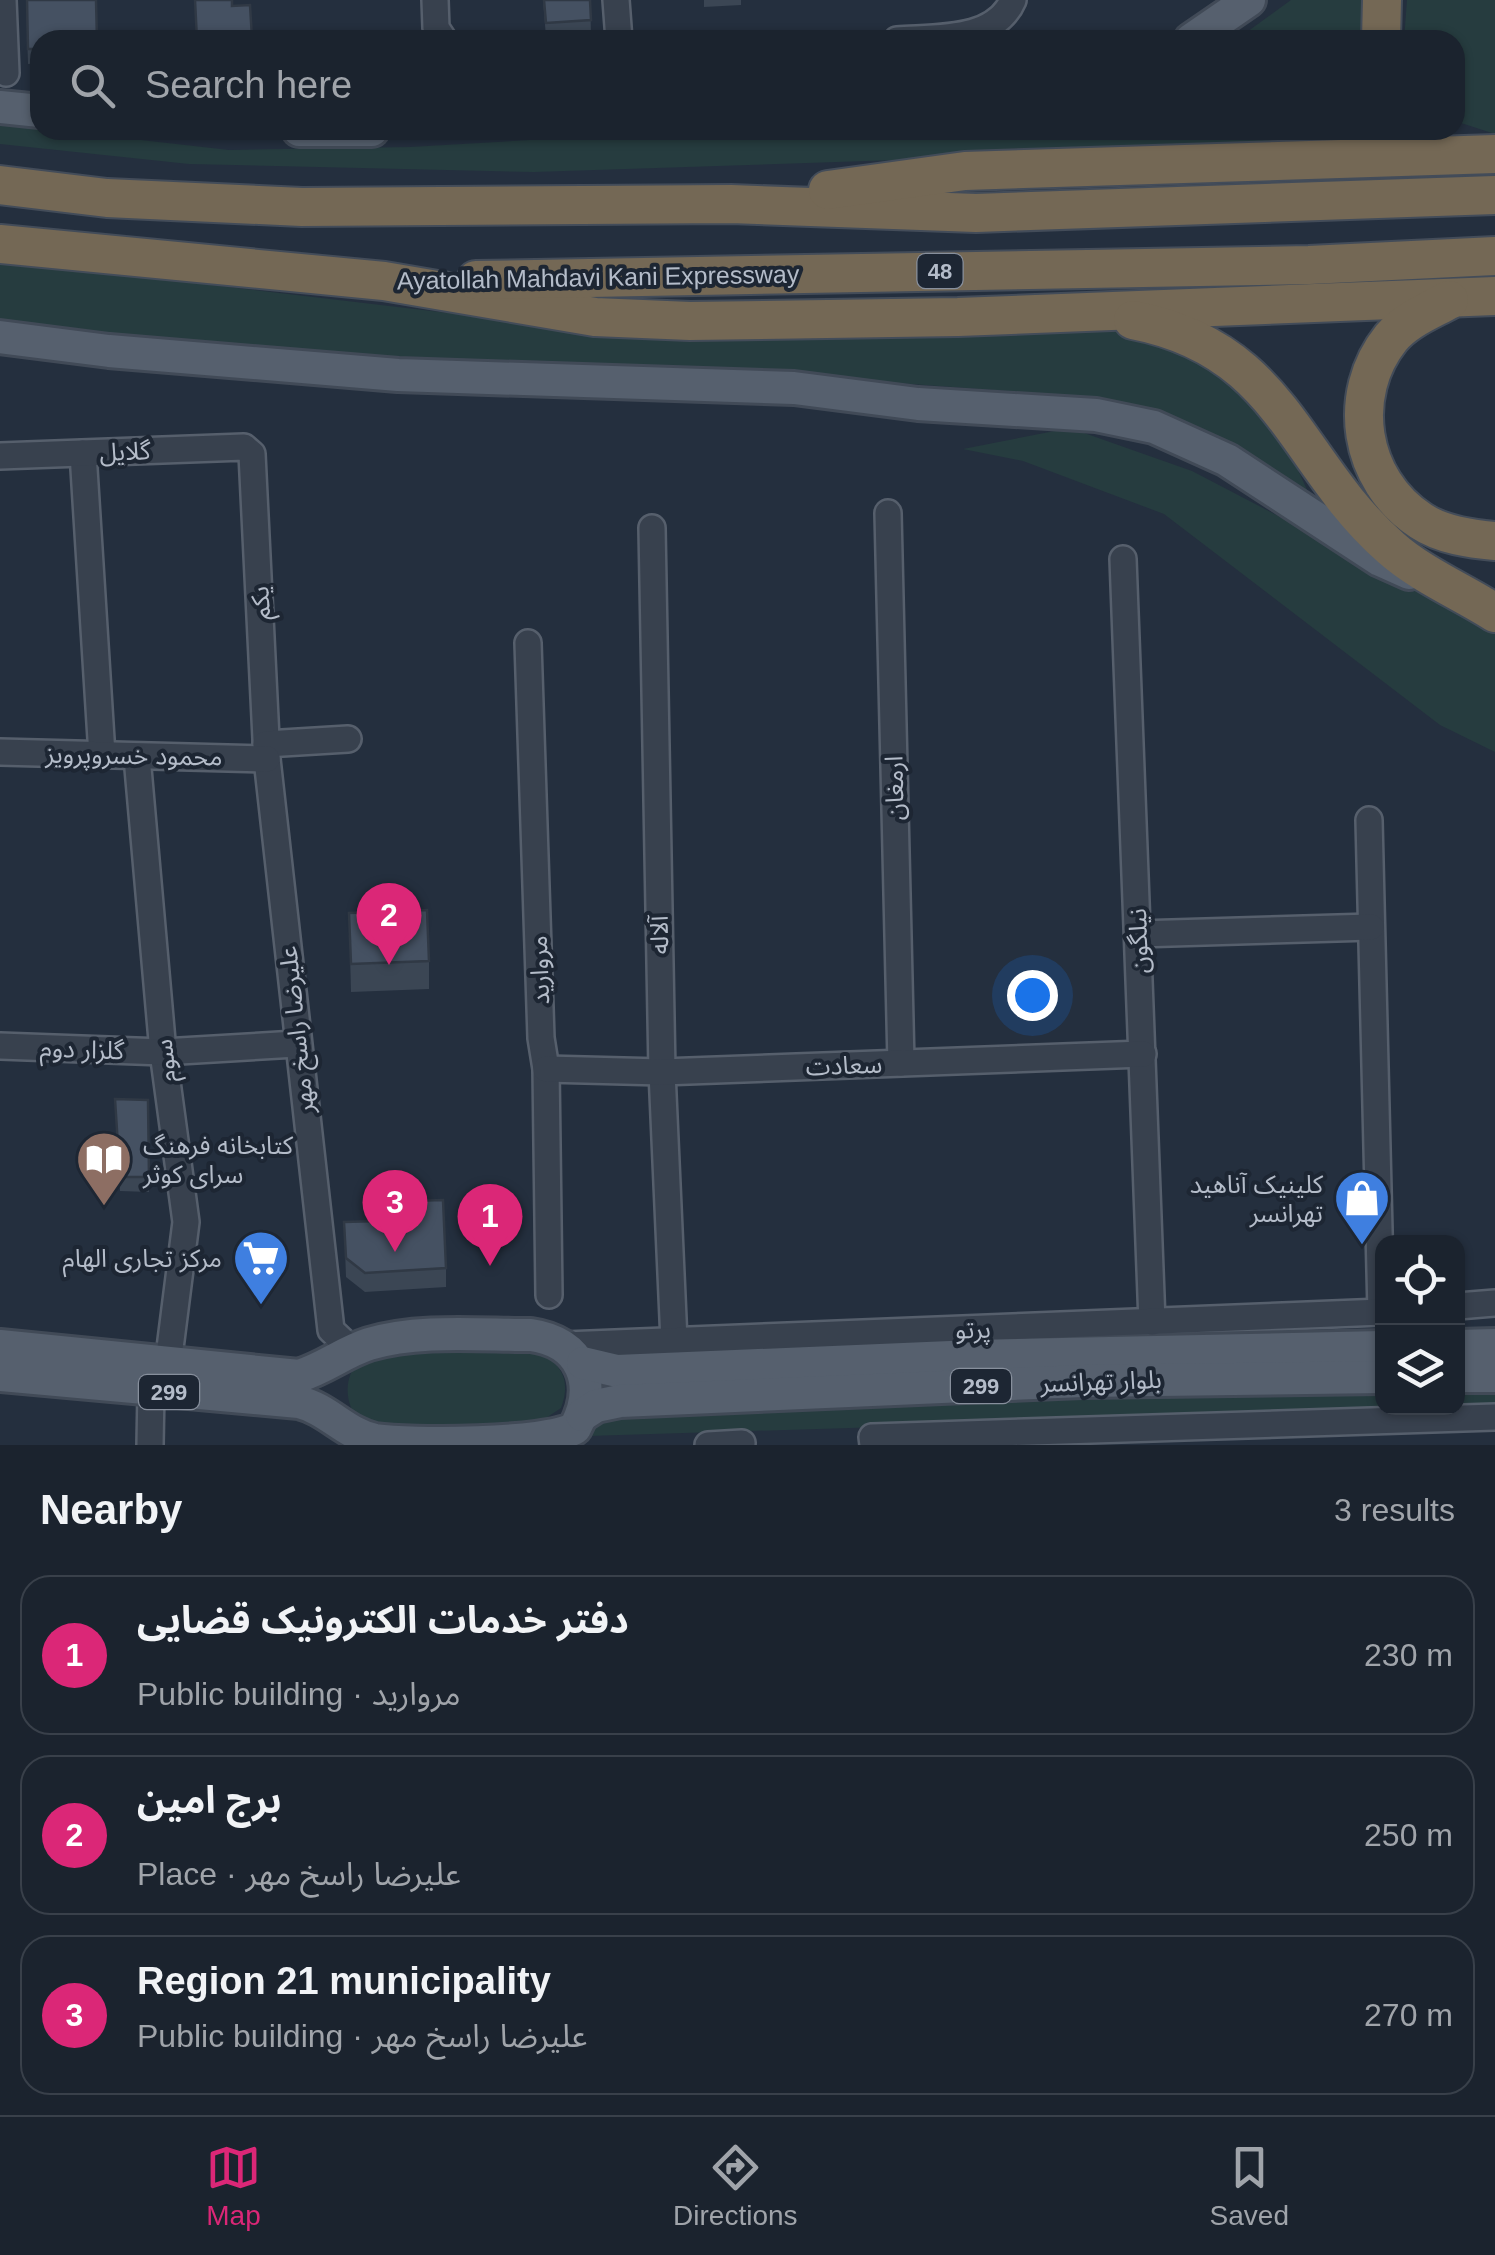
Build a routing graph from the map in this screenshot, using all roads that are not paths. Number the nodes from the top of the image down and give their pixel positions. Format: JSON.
{"nodes":[{"id":1,"x":3,"y":0,"type":"edge"},
{"id":2,"x":435,"y":0,"type":"edge"},
{"id":3,"x":616,"y":0,"type":"edge"},
{"id":4,"x":1249,"y":0,"type":"edge"},
{"id":5,"x":1382,"y":0,"type":"edge"},
{"id":6,"x":1012,"y":3,"type":"edge"},
{"id":7,"x":437,"y":30,"type":"edge"},
{"id":8,"x":618,"y":30,"type":"edge"},
{"id":9,"x":978,"y":30,"type":"edge"},
{"id":10,"x":1206,"y":30,"type":"edge"},
{"id":11,"x":1381,"y":30,"type":"edge"},
{"id":12,"x":6,"y":73,"type":"dead end"},
{"id":13,"x":0,"y":107,"type":"edge"},
{"id":14,"x":30,"y":110,"type":"edge"},
{"id":15,"x":1465,"y":140,"type":"edge"},
{"id":16,"x":1495,"y":150,"type":"edge"},
{"id":17,"x":0,"y":184,"type":"edge"},
{"id":18,"x":1495,"y":195,"type":"edge"},
{"id":19,"x":731,"y":204,"type":"junction"},
{"id":20,"x":0,"y":244,"type":"edge"},
{"id":21,"x":1495,"y":256,"type":"edge"},
{"id":22,"x":384,"y":281,"type":"junction"},
{"id":23,"x":1495,"y":296,"type":"edge"},
{"id":24,"x":1453,"y":298,"type":"junction"},
{"id":25,"x":1096,"y":312,"type":"junction"},
{"id":26,"x":0,"y":337,"type":"edge"},
{"id":27,"x":250,"y":449,"type":"joint"},
{"id":28,"x":83,"y":453,"type":"junction"},
{"id":29,"x":0,"y":456,"type":"edge"},
{"id":30,"x":888,"y":513,"type":"dead end"},
{"id":31,"x":652,"y":528,"type":"dead end"},
{"id":32,"x":1495,"y":541,"type":"edge"},
{"id":33,"x":1123,"y":559,"type":"dead end"},
{"id":34,"x":1488,"y":609,"type":"edge"},
{"id":35,"x":528,"y":644,"type":"dead end"},
{"id":36,"x":348,"y":739,"type":"dead end"},
{"id":37,"x":267,"y":751,"type":"junction"},
{"id":38,"x":0,"y":752,"type":"edge"},
{"id":39,"x":102,"y":755,"type":"junction"},
{"id":40,"x":137,"y":756,"type":"junction"},
{"id":41,"x":1368,"y":820,"type":"dead end"},
{"id":42,"x":1372,"y":927,"type":"junction"},
{"id":43,"x":1138,"y":934,"type":"junction"},
{"id":44,"x":296,"y":1044,"type":"junction"},
{"id":45,"x":0,"y":1046,"type":"edge"},
{"id":46,"x":163,"y":1052,"type":"junction"},
{"id":47,"x":1143,"y":1054,"type":"junction"},
{"id":48,"x":901,"y":1063,"type":"junction"},
{"id":49,"x":546,"y":1069,"type":"junction"},
{"id":50,"x":662,"y":1072,"type":"junction"},
{"id":51,"x":1380,"y":1235,"type":"edge"},
{"id":52,"x":549,"y":1295,"type":"dead end"},
{"id":53,"x":1495,"y":1302,"type":"edge"},
{"id":54,"x":1465,"y":1305,"type":"edge"},
{"id":55,"x":1375,"y":1312,"type":"edge"},
{"id":56,"x":1240,"y":1319,"type":"junction"},
{"id":57,"x":1152,"y":1322,"type":"junction"},
{"id":58,"x":674,"y":1340,"type":"junction"},
{"id":59,"x":0,"y":1346,"type":"edge"},
{"id":60,"x":1465,"y":1346,"type":"edge"},
{"id":61,"x":1495,"y":1346,"type":"edge"},
{"id":62,"x":1375,"y":1347,"type":"edge"},
{"id":63,"x":1296,"y":1348,"type":"junction"},
{"id":64,"x":574,"y":1354,"type":"junction"},
{"id":65,"x":342,"y":1358,"type":"junction"},
{"id":66,"x":0,"y":1375,"type":"edge"},
{"id":67,"x":1465,"y":1376,"type":"edge"},
{"id":68,"x":1495,"y":1376,"type":"edge"},
{"id":69,"x":1375,"y":1377,"type":"edge"},
{"id":70,"x":160,"y":1378,"type":"junction"},
{"id":71,"x":1495,"y":1416,"type":"edge"},
{"id":72,"x":334,"y":1431,"type":"edge"},
{"id":73,"x":575,"y":1433,"type":"edge"},
{"id":74,"x":1168,"y":1436,"type":"edge"},
{"id":75,"x":872,"y":1441,"type":"edge"},
{"id":76,"x":742,"y":1443,"type":"edge"},
{"id":77,"x":150,"y":1445,"type":"edge"},
{"id":78,"x":708,"y":1445,"type":"edge"}],
"edges":[{"from":1,"to":12,"type":"street"},
{"from":2,"to":7,"type":"street"},
{"from":3,"to":8,"type":"street"},
{"from":4,"to":10,"type":"main road"},
{"from":5,"to":11,"type":"highway"},
{"from":6,"to":9,"type":"street"},
{"from":13,"to":14,"type":"main road"},
{"from":15,"to":16,"type":"highway"},
{"from":16,"to":19,"type":"highway"},
{"from":17,"to":19,"type":"highway"},
{"from":18,"to":19,"type":"highway"},
{"from":20,"to":22,"type":"highway","name":"Ayatollah Mahdavi Kani Expressway","number":"48"},
{"from":21,"to":22,"type":"highway","name":"Ayatollah Mahdavi Kani Expressway","number":"48"},
{"from":22,"to":25,"type":"highway","name":"Ayatollah Mahdavi Kani Expressway"},
{"from":23,"to":24,"type":"highway","name":"Ayatollah Mahdavi Kani Expressway"},
{"from":24,"to":25,"type":"highway","name":"Ayatollah Mahdavi Kani Expressway"},
{"from":24,"to":32,"type":"highway"},
{"from":25,"to":34,"type":"highway"},
{"from":26,"to":34,"type":"main road"},
{"from":27,"to":28,"type":"street","name":"گلایل"},
{"from":27,"to":37,"type":"street","name":"یکم"},
{"from":28,"to":29,"type":"street","name":"گلایل"},
{"from":28,"to":39,"type":"street"},
{"from":30,"to":48,"type":"street","name":"ارمغان"},
{"from":31,"to":50,"type":"street","name":"آلاله"},
{"from":33,"to":43,"type":"street","name":"نیلگون"},
{"from":35,"to":49,"type":"street","name":"مروارید"},
{"from":36,"to":37,"type":"street","name":"محمود خسروپرویز"},
{"from":37,"to":40,"type":"street","name":"محمود خسروپرویز"},
{"from":37,"to":44,"type":"street","name":"علیرضا راسخ مهر"},
{"from":38,"to":39,"type":"street","name":"محمود خسروپرویز"},
{"from":39,"to":40,"type":"street","name":"محمود خسروپرویز"},
{"from":40,"to":46,"type":"street","name":"سوم"},
{"from":41,"to":42,"type":"street","name":"پرتو"},
{"from":42,"to":43,"type":"street"},
{"from":42,"to":51,"type":"street","name":"پرتو"},
{"from":43,"to":47,"type":"street","name":"نیلگون"},
{"from":44,"to":46,"type":"street","name":"گلزار دوم"},
{"from":44,"to":65,"type":"street","name":"علیرضا راسخ مهر"},
{"from":45,"to":46,"type":"street","name":"گلزار دوم"},
{"from":46,"to":70,"type":"street","name":"سوم"},
{"from":47,"to":48,"type":"street","name":"سعادت"},
{"from":47,"to":57,"type":"street","name":"نیلگون"},
{"from":48,"to":50,"type":"street","name":"سعادت"},
{"from":49,"to":50,"type":"street","name":"سعادت"},
{"from":49,"to":52,"type":"street","name":"مروارید"},
{"from":50,"to":58,"type":"street","name":"آلاله"},
{"from":53,"to":54,"type":"street"},
{"from":55,"to":56,"type":"street","name":"پرتو"},
{"from":56,"to":57,"type":"street","name":"پرتو"},
{"from":56,"to":63,"type":"street"},
{"from":57,"to":58,"type":"street","name":"پرتو"},
{"from":58,"to":64,"type":"street","name":"پرتو"},
{"from":59,"to":70,"type":"main road","number":"299"},
{"from":60,"to":61,"type":"main road"},
{"from":62,"to":63,"type":"main road","name":"بلوار تهرانسر","number":"299"},
{"from":63,"to":64,"type":"main road","name":"بلوار تهرانسر","number":"299"},
{"from":64,"to":65,"type":"main road","name":"بلوار تهرانسر"},
{"from":64,"to":73,"type":"main road"},
{"from":65,"to":70,"type":"main road","number":"299"},
{"from":65,"to":72,"type":"main road"},
{"from":66,"to":70,"type":"main road","number":"299"},
{"from":67,"to":68,"type":"main road"},
{"from":69,"to":73,"type":"main road","name":"بلوار تهرانسر","number":"299"},
{"from":70,"to":72,"type":"main road","number":"299"},
{"from":70,"to":77,"type":"street","name":"سوم"},
{"from":71,"to":74,"type":"street"},
{"from":72,"to":73,"type":"main road","name":"بلوار تهرانسر"},
{"from":74,"to":75,"type":"street"},
{"from":76,"to":78,"type":"street"}]}
